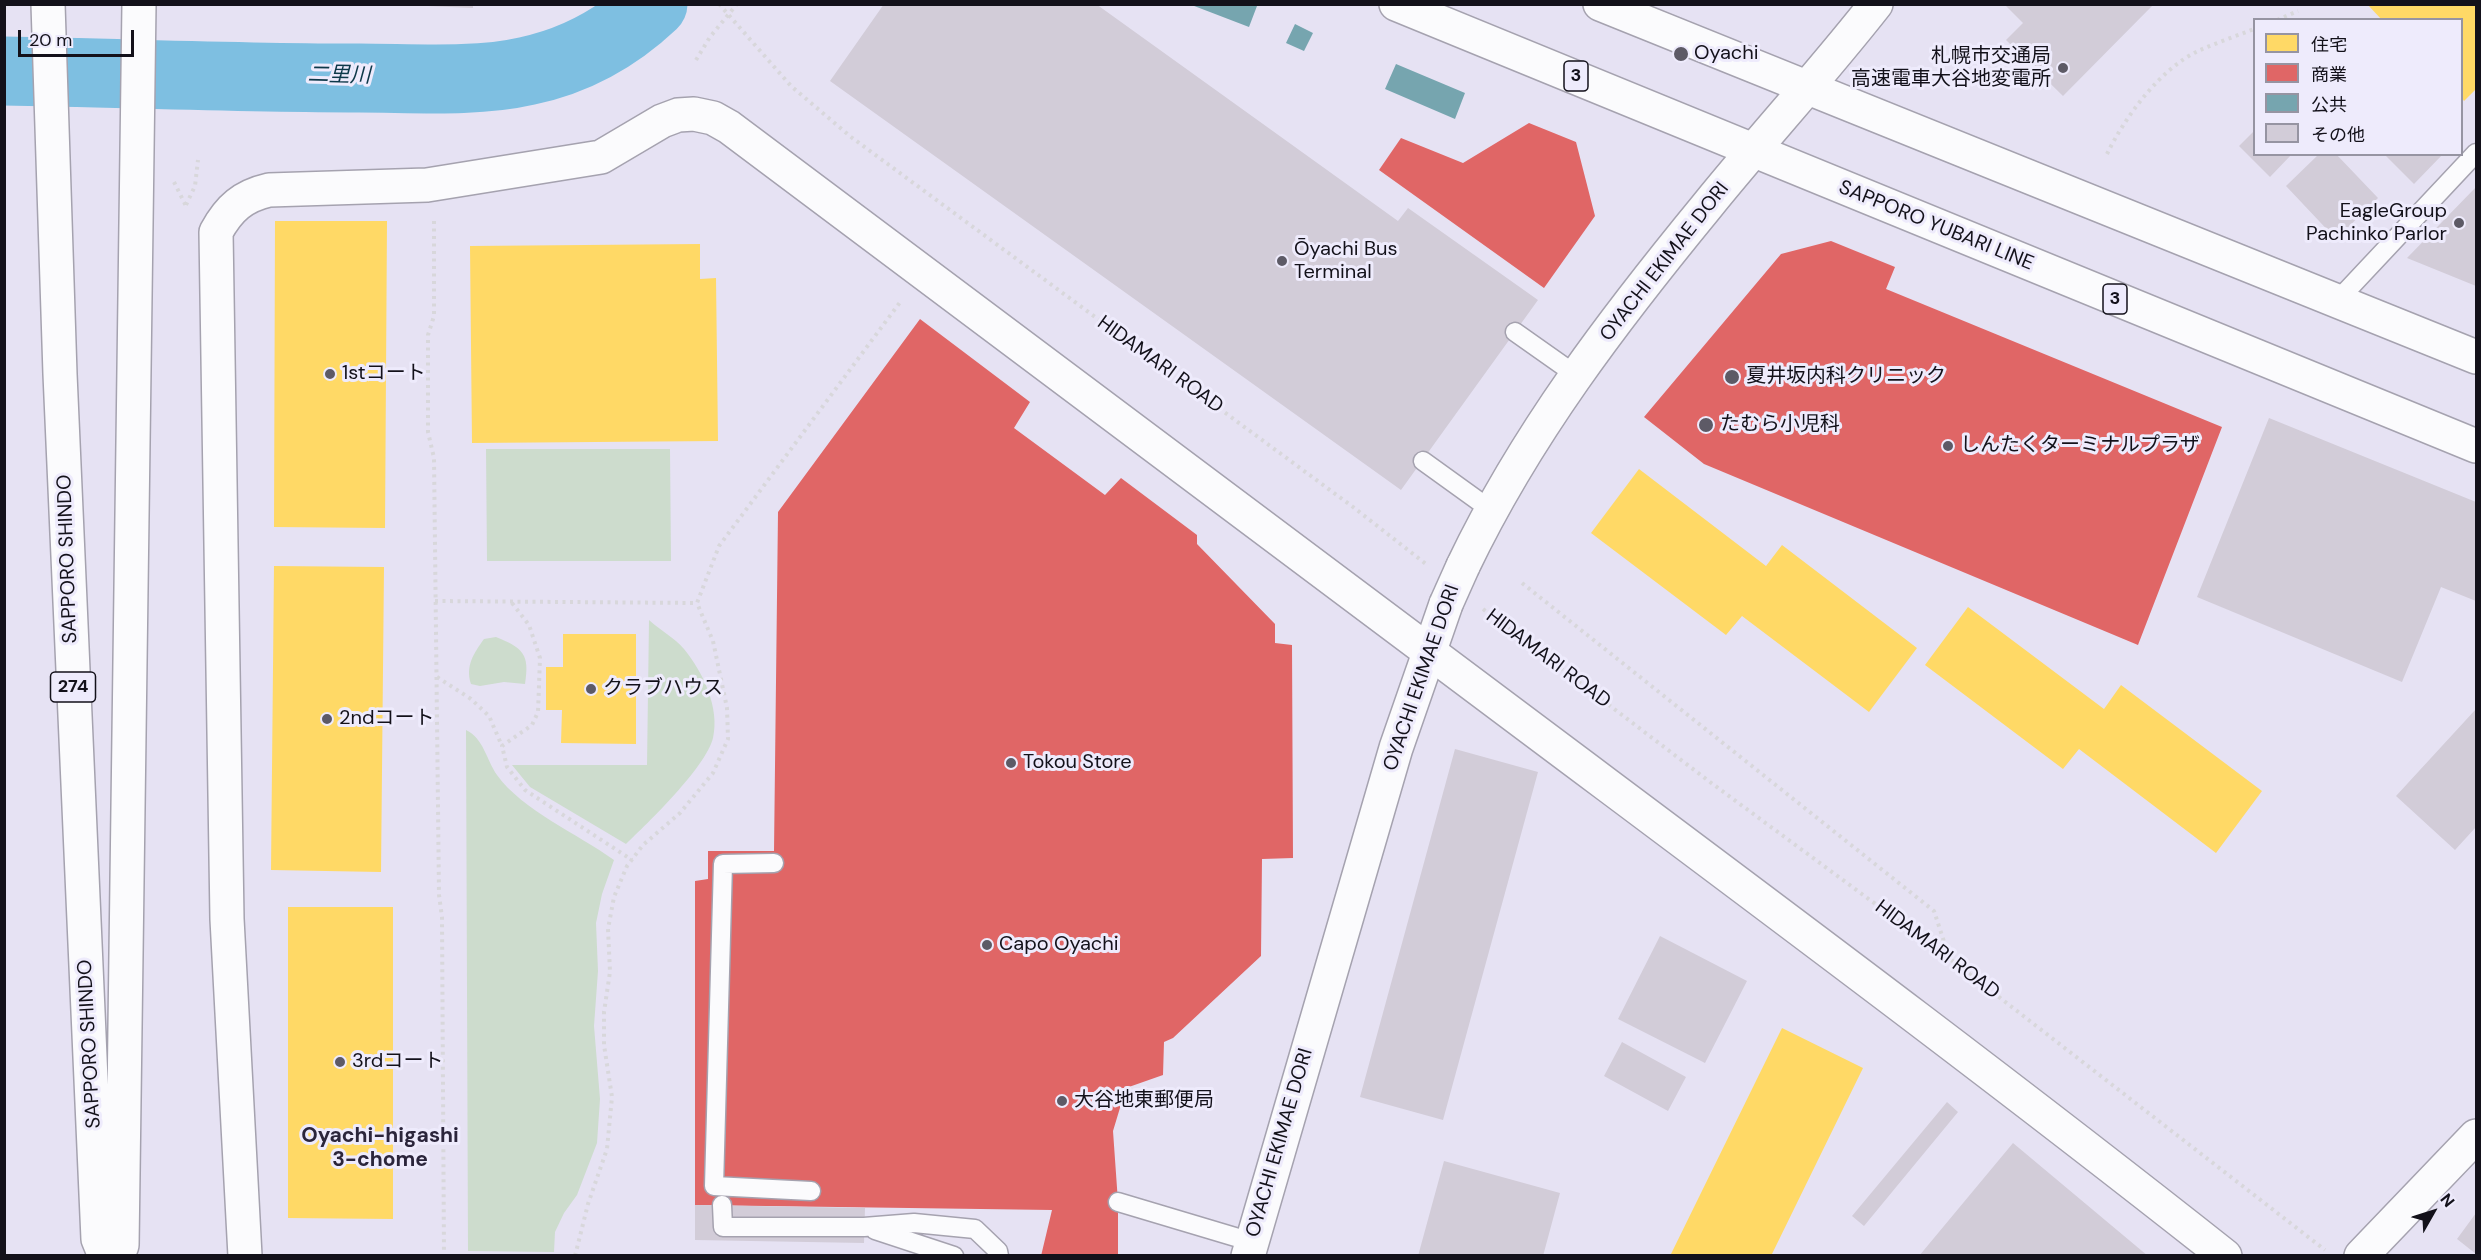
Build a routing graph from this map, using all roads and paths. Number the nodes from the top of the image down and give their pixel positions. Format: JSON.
{"nodes":[{"id":1,"x":48,"y":4,"type":"edge"},
{"id":2,"x":736,"y":4,"type":"edge"},
{"id":3,"x":1396,"y":4,"type":"edge"},
{"id":4,"x":1600,"y":4,"type":"edge"},
{"id":5,"x":1876,"y":4,"type":"edge"},
{"id":6,"x":720,"y":6,"type":"edge"},
{"id":7,"x":2298,"y":11,"type":"dead end"},
{"id":8,"x":139,"y":12,"type":"edge"},
{"id":9,"x":728,"y":13,"type":"junction"},
{"id":10,"x":2282,"y":18,"type":"edge"},
{"id":11,"x":2253,"y":29,"type":"edge"},
{"id":12,"x":696,"y":60,"type":"dead end"},
{"id":13,"x":1807,"y":86,"type":"junction"},
{"id":14,"x":1754,"y":152,"type":"junction"},
{"id":15,"x":2476,"y":153,"type":"edge"},
{"id":16,"x":2107,"y":154,"type":"dead end"},
{"id":17,"x":198,"y":160,"type":"dead end"},
{"id":18,"x":186,"y":206,"type":"dead end"},
{"id":19,"x":434,"y":211,"type":"dead end"},
{"id":20,"x":902,"y":300,"type":"dead end"},
{"id":21,"x":2337,"y":300,"type":"junction"},
{"id":22,"x":1515,"y":332,"type":"dead end"},
{"id":23,"x":2476,"y":357,"type":"edge"},
{"id":24,"x":1576,"y":375,"type":"junction"},
{"id":25,"x":2476,"y":446,"type":"edge"},
{"id":26,"x":1423,"y":461,"type":"dead end"},
{"id":27,"x":1491,"y":510,"type":"junction"},
{"id":28,"x":1426,"y":565,"type":"dead end"},
{"id":29,"x":1522,"y":583,"type":"dead end"},
{"id":30,"x":435,"y":601,"type":"junction"},
{"id":31,"x":512,"y":603,"type":"junction"},
{"id":32,"x":697,"y":603,"type":"junction"},
{"id":33,"x":1482,"y":608,"type":"dead end"},
{"id":34,"x":1428,"y":651,"type":"junction"},
{"id":35,"x":436,"y":677,"type":"junction"},
{"id":36,"x":502,"y":746,"type":"junction"},
{"id":37,"x":632,"y":860,"type":"junction"},
{"id":38,"x":774,"y":864,"type":"dead end"},
{"id":39,"x":1950,"y":959,"type":"junction"},
{"id":40,"x":2476,"y":1136,"type":"edge"},
{"id":41,"x":811,"y":1191,"type":"dead end"},
{"id":42,"x":1118,"y":1202,"type":"dead end"},
{"id":43,"x":722,"y":1205,"type":"dead end"},
{"id":44,"x":864,"y":1227,"type":"junction"},
{"id":45,"x":1250,"y":1249,"type":"edge"},
{"id":46,"x":105,"y":1256,"type":"edge"},
{"id":47,"x":118,"y":1256,"type":"edge"},
{"id":48,"x":244,"y":1256,"type":"edge"},
{"id":49,"x":444,"y":1256,"type":"edge"},
{"id":50,"x":575,"y":1256,"type":"edge"},
{"id":51,"x":954,"y":1256,"type":"edge"},
{"id":52,"x":999,"y":1256,"type":"edge"},
{"id":53,"x":2225,"y":1256,"type":"edge"},
{"id":54,"x":2333,"y":1256,"type":"edge"},
{"id":55,"x":2361,"y":1256,"type":"edge"}],
"edges":[{"from":1,"to":46,"type":"main road","name":"SAPPORO SHINDO","number":"274"},
{"from":2,"to":9,"type":"path"},
{"from":3,"to":14,"type":"main road","name":"SAPPORO YUBARI LINE","number":"3"},
{"from":4,"to":13,"type":"main road"},
{"from":5,"to":13,"type":"main road","name":"OYACHI EKIMAE DORI"},
{"from":6,"to":9,"type":"path","name":"HIDAMARI ROAD"},
{"from":7,"to":10,"type":"path"},
{"from":8,"to":47,"type":"main road"},
{"from":9,"to":12,"type":"path"},
{"from":9,"to":28,"type":"path","name":"HIDAMARI ROAD"},
{"from":11,"to":16,"type":"path"},
{"from":13,"to":14,"type":"main road","name":"OYACHI EKIMAE DORI"},
{"from":13,"to":21,"type":"main road"},
{"from":14,"to":24,"type":"main road","name":"OYACHI EKIMAE DORI"},
{"from":14,"to":25,"type":"main road","name":"SAPPORO YUBARI LINE","number":"3"},
{"from":15,"to":21,"type":"lane"},
{"from":17,"to":18,"type":"path"},
{"from":19,"to":30,"type":"path"},
{"from":20,"to":32,"type":"path"},
{"from":21,"to":23,"type":"main road"},
{"from":22,"to":24,"type":"lane"},
{"from":24,"to":27,"type":"main road","name":"OYACHI EKIMAE DORI"},
{"from":26,"to":27,"type":"lane"},
{"from":27,"to":34,"type":"main road","name":"OYACHI EKIMAE DORI","bridge":true},
{"from":29,"to":39,"type":"path"},
{"from":30,"to":31,"type":"path"},
{"from":30,"to":35,"type":"path"},
{"from":31,"to":32,"type":"path"},
{"from":31,"to":36,"type":"path"},
{"from":32,"to":37,"type":"path"},
{"from":33,"to":39,"type":"path","name":"HIDAMARI ROAD"},
{"from":34,"to":45,"type":"main road","name":"OYACHI EKIMAE DORI"},
{"from":34,"to":48,"type":"main road"},
{"from":34,"to":53,"type":"main road"},
{"from":35,"to":36,"type":"path"},
{"from":35,"to":49,"type":"path"},
{"from":36,"to":37,"type":"path"},
{"from":37,"to":50,"type":"path"},
{"from":38,"to":41,"type":"lane"},
{"from":39,"to":54,"type":"path","name":"HIDAMARI ROAD"},
{"from":40,"to":55,"type":"main road"},
{"from":42,"to":45,"type":"lane"},
{"from":43,"to":44,"type":"lane"},
{"from":44,"to":51,"type":"lane"},
{"from":44,"to":52,"type":"lane"}]}
